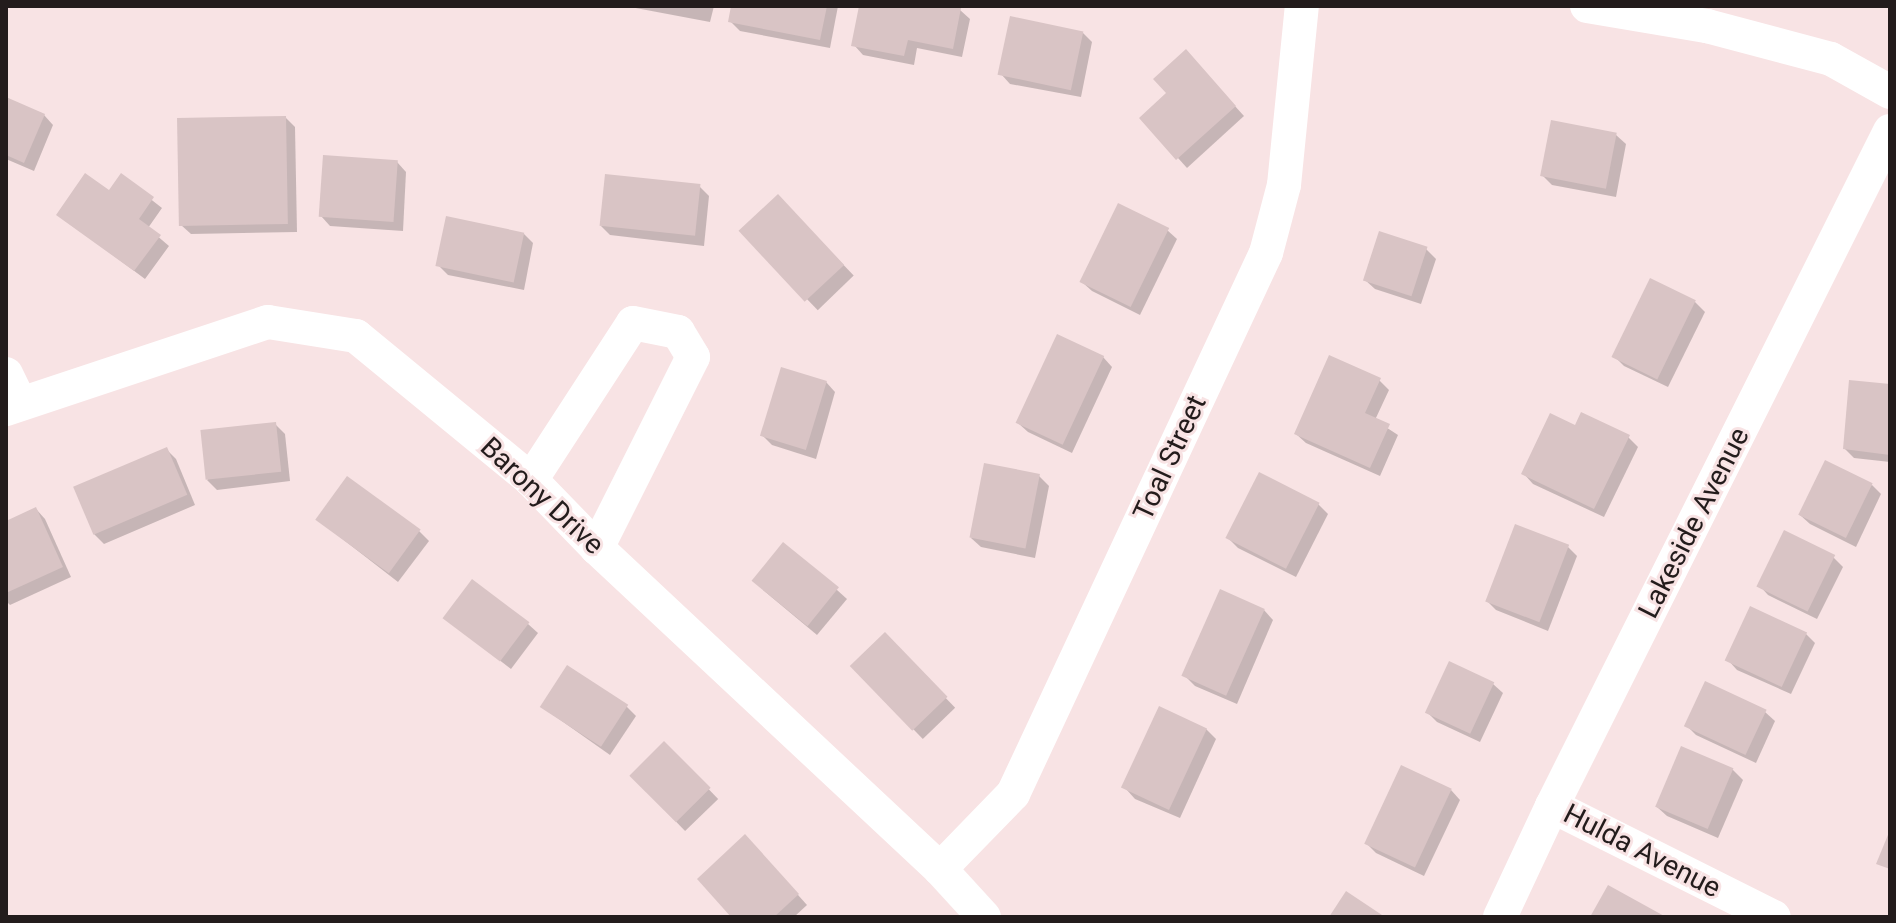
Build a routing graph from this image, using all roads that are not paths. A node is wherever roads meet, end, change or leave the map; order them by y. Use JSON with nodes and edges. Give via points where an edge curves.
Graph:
{"nodes":[{"id":1,"x":1302,"y":6,"type":"edge"},
{"id":2,"x":1587,"y":6,"type":"edge"},
{"id":3,"x":1890,"y":92,"type":"edge"},
{"id":4,"x":1890,"y":131,"type":"edge"},
{"id":5,"x":11,"y":395,"type":"edge"},
{"id":6,"x":531,"y":480,"type":"junction"},
{"id":7,"x":597,"y":548,"type":"junction"},
{"id":8,"x":1552,"y":806,"type":"junction"},
{"id":9,"x":940,"y":869,"type":"junction"},
{"id":10,"x":984,"y":917,"type":"edge"},
{"id":11,"x":1500,"y":917,"type":"edge"},
{"id":12,"x":1774,"y":917,"type":"edge"}],
"edges":[{"from":1,"to":9,"type":"street","name":"Toal Street","via":[[1284,185],[1266,253],[1013,794]]},
{"from":2,"to":3,"type":"street","via":[[1707,26],[1831,59]]},
{"from":4,"to":8,"type":"street","name":"Lakeside Avenue"},
{"from":5,"to":6,"type":"street","name":"Barony Drive","via":[[268,322],[356,336]]},
{"from":6,"to":7,"type":"street","name":"Barony Drive"},
{"from":6,"to":7,"type":"street","via":[[633,323],[678,332],[693,357]]},
{"from":7,"to":9,"type":"street","name":"Barony Drive"},
{"from":8,"to":11,"type":"street","name":"Lakeside Avenue"},
{"from":8,"to":12,"type":"street","name":"Hulda Avenue"},
{"from":9,"to":10,"type":"street","name":"Barony Drive"}]}
